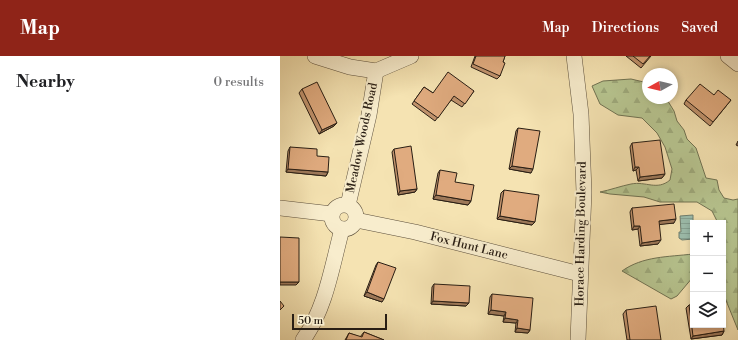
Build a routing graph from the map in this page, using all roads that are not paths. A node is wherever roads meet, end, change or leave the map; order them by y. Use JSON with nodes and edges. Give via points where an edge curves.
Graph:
{"nodes":[{"id":1,"x":315,"y":56,"type":"edge"},
{"id":2,"x":411,"y":56,"type":"edge"},
{"id":3,"x":574,"y":56,"type":"edge"},
{"id":4,"x":728,"y":56,"type":"edge"},
{"id":5,"x":738,"y":64,"type":"edge"},
{"id":6,"x":376,"y":71,"type":"junction"},
{"id":7,"x":348,"y":205,"type":"junction"},
{"id":8,"x":280,"y":208,"type":"edge"},
{"id":9,"x":332,"y":214,"type":"junction"},
{"id":10,"x":356,"y":220,"type":"junction"},
{"id":11,"x":342,"y":229,"type":"junction"},
{"id":12,"x":580,"y":274,"type":"junction"},
{"id":13,"x":303,"y":340,"type":"edge"},
{"id":14,"x":578,"y":340,"type":"edge"}],
"edges":[{"from":1,"to":6,"type":"street","via":[[350,67]]},
{"from":2,"to":6,"type":"street"},
{"from":3,"to":12,"type":"street","name":"Horace Harding Boulevard","via":[[581,114],[584,192]]},
{"from":4,"to":5,"type":"street"},
{"from":6,"to":7,"type":"street","name":"Meadow Woods Road","via":[[369,115]]},
{"from":7,"to":9,"type":"street","via":[[340,205]]},
{"from":7,"to":10,"type":"street","via":[[356,213]]},
{"from":8,"to":9,"type":"street"},
{"from":9,"to":11,"type":"street","via":[[335,225]]},
{"from":10,"to":11,"type":"street","via":[[349,228]]},
{"from":10,"to":12,"type":"street","name":"Fox Hunt Lane","via":[[415,232]]},
{"from":11,"to":13,"type":"street","via":[[320,308],[312,328]]},
{"from":12,"to":14,"type":"street","name":"Horace Harding Boulevard"}]}
